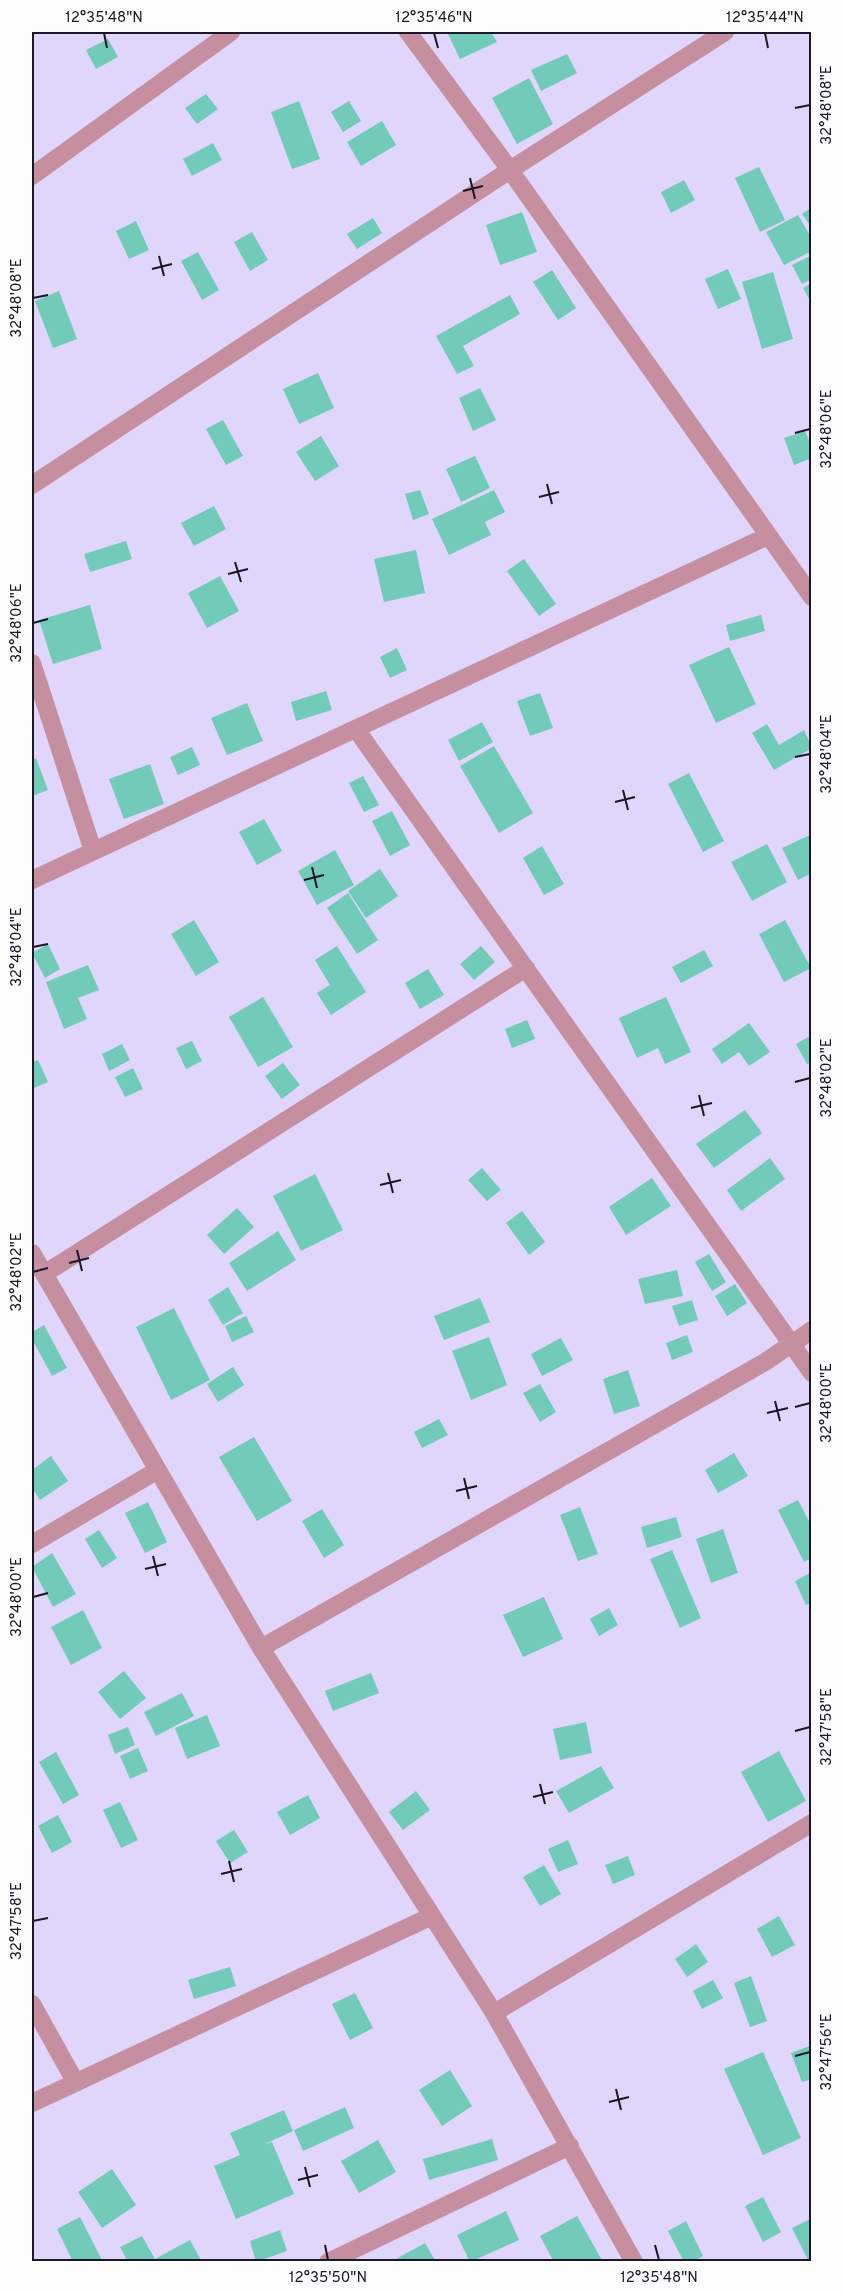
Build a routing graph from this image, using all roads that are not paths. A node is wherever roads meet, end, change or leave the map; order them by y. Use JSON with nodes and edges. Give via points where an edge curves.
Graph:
{"nodes":[{"id":1,"x":231,"y":32,"type":"edge"},
{"id":2,"x":408,"y":32,"type":"edge"},
{"id":3,"x":725,"y":32,"type":"edge"},
{"id":4,"x":510,"y":170,"type":"junction"},
{"id":5,"x":32,"y":176,"type":"edge"},
{"id":6,"x":32,"y":485,"type":"edge"},
{"id":7,"x":768,"y":536,"type":"junction"},
{"id":8,"x":812,"y":597,"type":"edge"},
{"id":9,"x":32,"y":663,"type":"edge"},
{"id":10,"x":356,"y":729,"type":"junction"},
{"id":11,"x":93,"y":851,"type":"junction"},
{"id":12,"x":32,"y":880,"type":"edge"},
{"id":13,"x":526,"y":968,"type":"junction"},
{"id":14,"x":32,"y":1252,"type":"edge"},
{"id":15,"x":44,"y":1274,"type":"junction"},
{"id":16,"x":812,"y":1330,"type":"edge"},
{"id":17,"x":792,"y":1343,"type":"junction"},
{"id":18,"x":812,"y":1373,"type":"edge"},
{"id":19,"x":158,"y":1470,"type":"junction"},
{"id":20,"x":32,"y":1544,"type":"edge"},
{"id":21,"x":261,"y":1648,"type":"junction"},
{"id":22,"x":812,"y":1823,"type":"edge"},
{"id":23,"x":432,"y":1916,"type":"junction"},
{"id":24,"x":32,"y":2004,"type":"edge"},
{"id":25,"x":494,"y":2013,"type":"junction"},
{"id":26,"x":76,"y":2083,"type":"junction"},
{"id":27,"x":32,"y":2103,"type":"edge"},
{"id":28,"x":570,"y":2146,"type":"junction"},
{"id":29,"x":328,"y":2262,"type":"edge"},
{"id":30,"x":634,"y":2262,"type":"edge"}],
"edges":[{"from":1,"to":5,"type":"street"},
{"from":2,"to":4,"type":"street"},
{"from":3,"to":4,"type":"street"},
{"from":4,"to":6,"type":"street"},
{"from":4,"to":7,"type":"street"},
{"from":7,"to":8,"type":"street"},
{"from":7,"to":10,"type":"street"},
{"from":9,"to":11,"type":"street"},
{"from":10,"to":11,"type":"street"},
{"from":10,"to":13,"type":"street"},
{"from":11,"to":12,"type":"street"},
{"from":13,"to":15,"type":"street"},
{"from":13,"to":17,"type":"street"},
{"from":14,"to":15,"type":"street"},
{"from":15,"to":19,"type":"street"},
{"from":16,"to":17,"type":"street"},
{"from":17,"to":18,"type":"street"},
{"from":17,"to":21,"type":"street","via":[[765,1362]]},
{"from":19,"to":20,"type":"street"},
{"from":19,"to":21,"type":"street"},
{"from":21,"to":23,"type":"street"},
{"from":22,"to":25,"type":"street"},
{"from":23,"to":25,"type":"street"},
{"from":23,"to":26,"type":"street"},
{"from":24,"to":26,"type":"street"},
{"from":25,"to":28,"type":"street"},
{"from":26,"to":27,"type":"street"},
{"from":28,"to":29,"type":"street"},
{"from":28,"to":30,"type":"street"}]}
